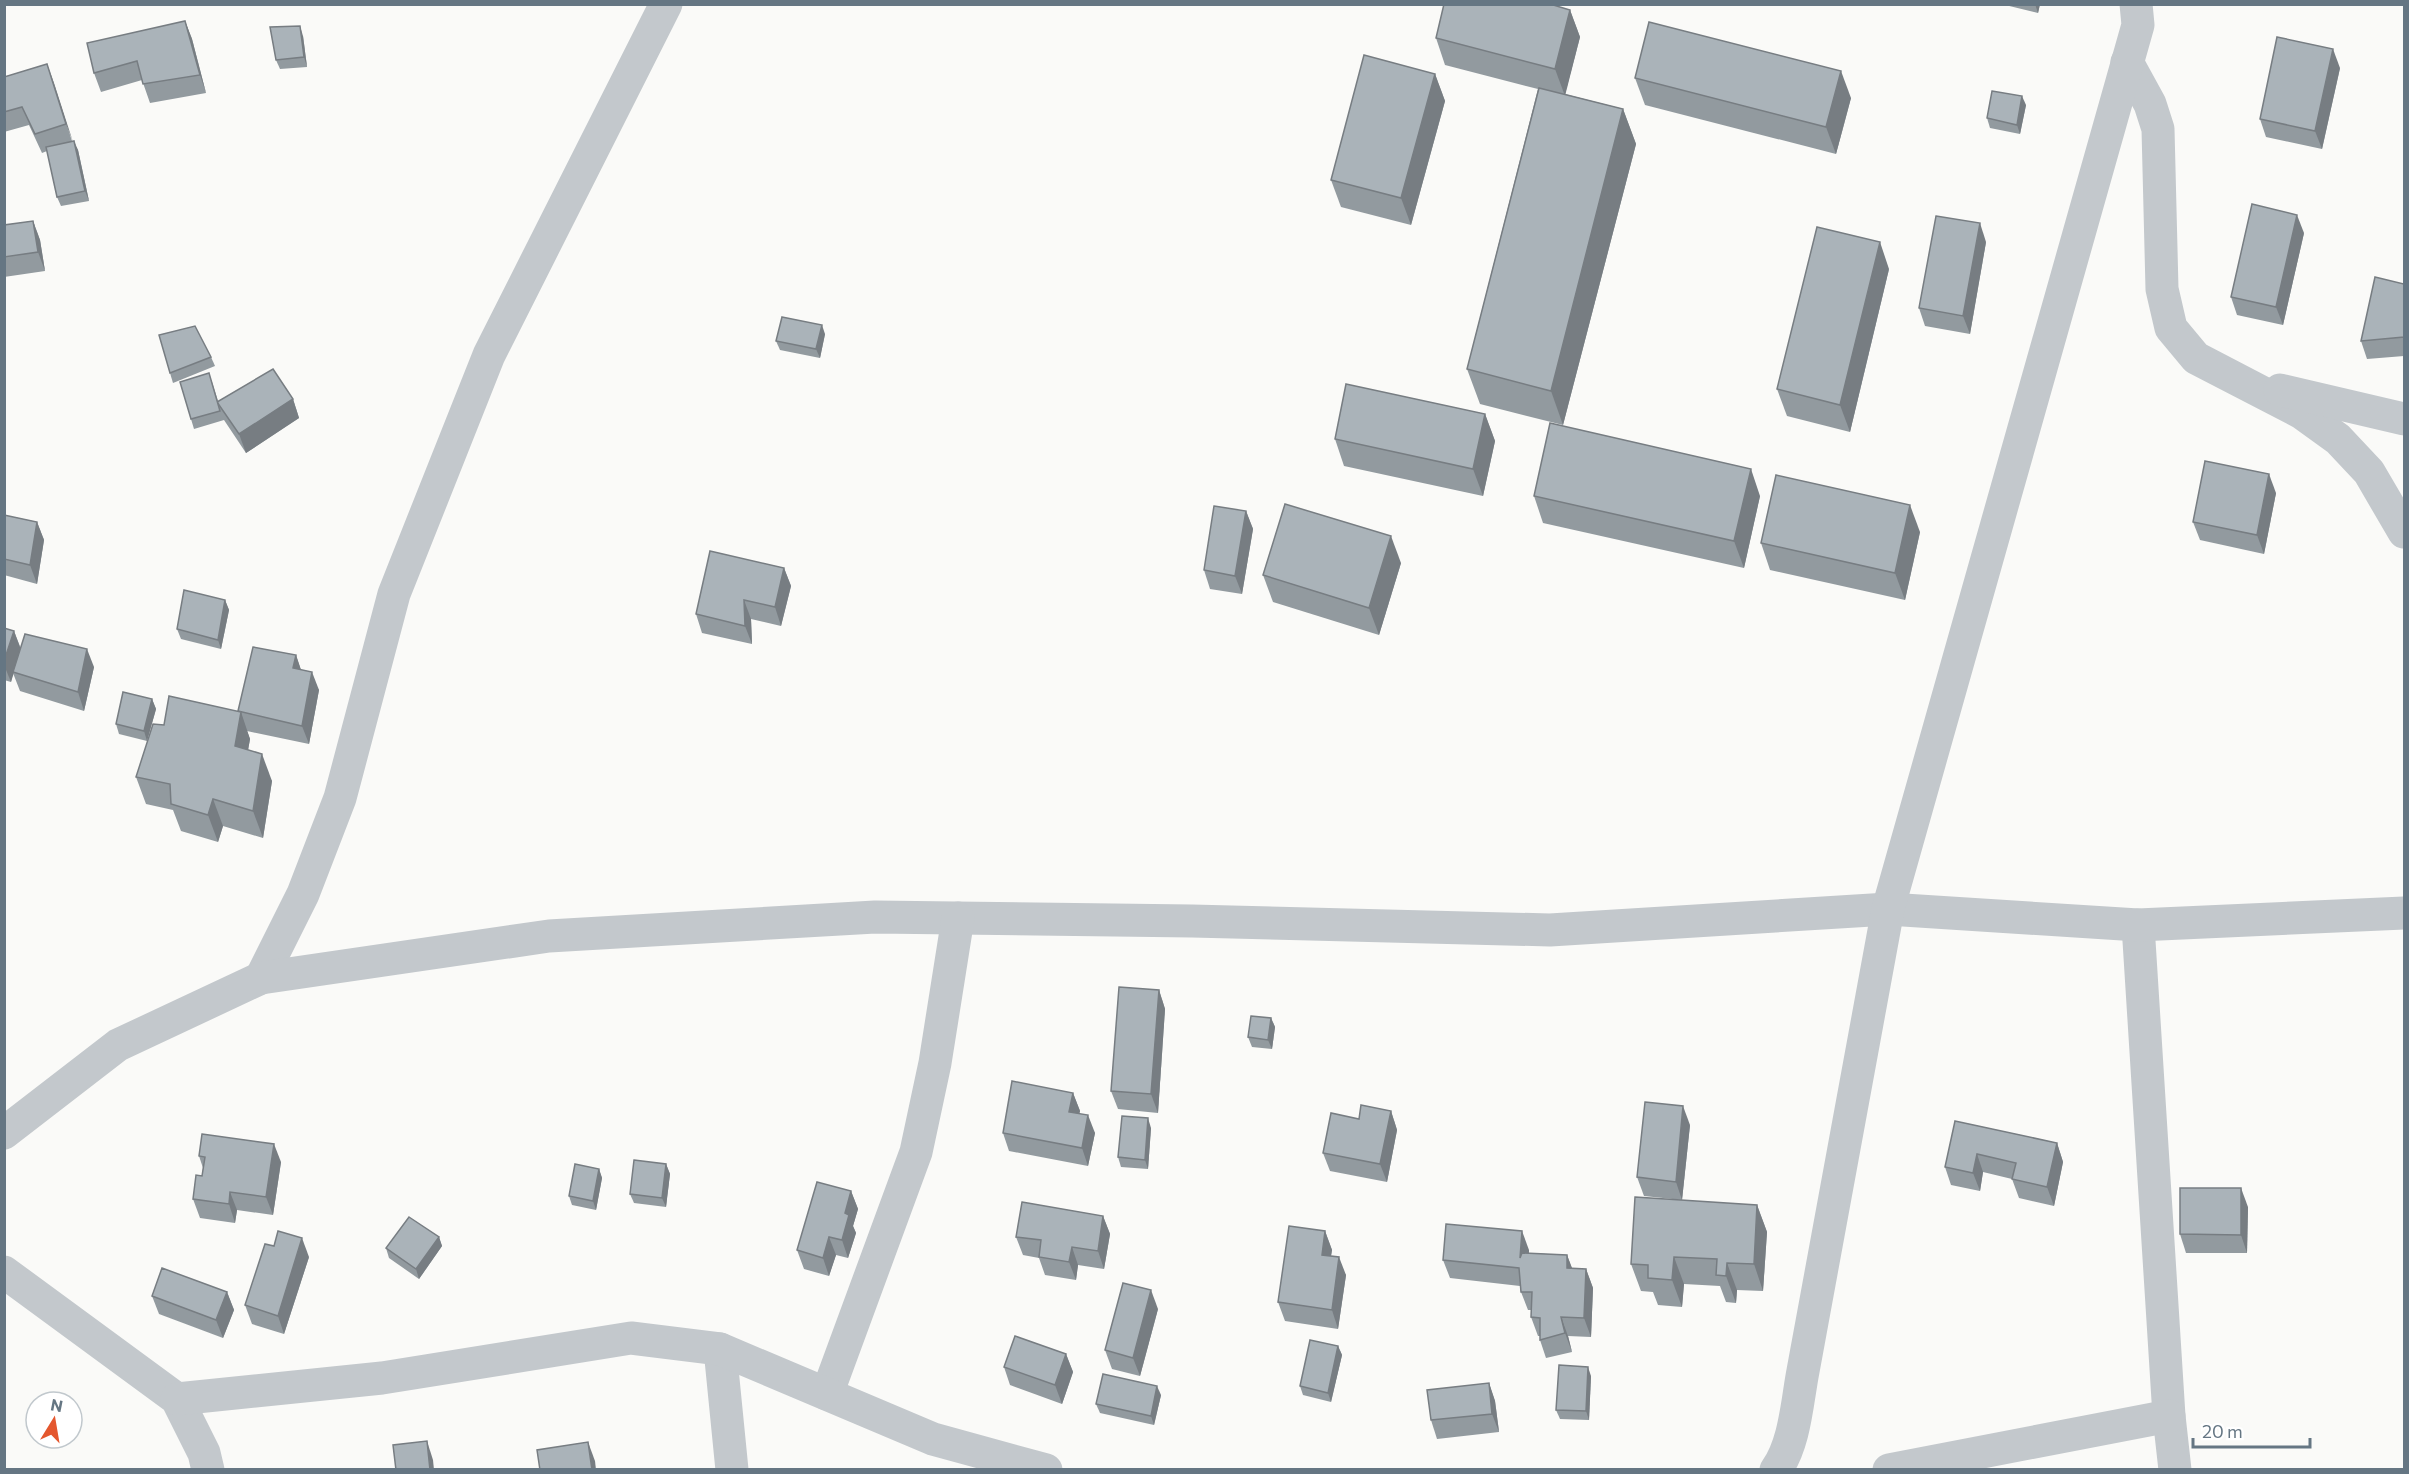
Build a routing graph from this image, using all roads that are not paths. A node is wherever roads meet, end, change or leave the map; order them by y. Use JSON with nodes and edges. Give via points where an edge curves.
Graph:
{"nodes":[{"id":1,"x":666,"y":4,"type":"edge"},
{"id":2,"x":2141,"y":11,"type":"edge"},
{"id":3,"x":2127,"y":62,"type":"junction"},
{"id":4,"x":2240,"y":381,"type":"junction"},
{"id":5,"x":2404,"y":418,"type":"edge"},
{"id":6,"x":2404,"y":532,"type":"edge"},
{"id":7,"x":1888,"y":909,"type":"junction"},
{"id":8,"x":2404,"y":913,"type":"edge"},
{"id":9,"x":958,"y":918,"type":"junction"},
{"id":10,"x":2138,"y":925,"type":"junction"},
{"id":11,"x":261,"y":978,"type":"junction"},
{"id":12,"x":4,"y":1132,"type":"edge"},
{"id":13,"x":4,"y":1272,"type":"edge"},
{"id":14,"x":720,"y":1349,"type":"junction"},
{"id":15,"x":827,"y":1394,"type":"junction"},
{"id":16,"x":177,"y":1399,"type":"junction"},
{"id":17,"x":2169,"y":1416,"type":"junction"},
{"id":18,"x":208,"y":1470,"type":"edge"},
{"id":19,"x":732,"y":1470,"type":"edge"},
{"id":20,"x":1046,"y":1470,"type":"edge"},
{"id":21,"x":1776,"y":1470,"type":"edge"},
{"id":22,"x":1889,"y":1470,"type":"edge"},
{"id":23,"x":2175,"y":1470,"type":"edge"}],
"edges":[{"from":1,"to":11,"type":"street","via":[[489,355],[394,594],[340,798],[303,894]]},
{"from":2,"to":3,"type":"street"},
{"from":3,"to":4,"type":"street","via":[[2150,104],[2158,129],[2162,289],[2171,328],[2196,358]]},
{"from":3,"to":7,"type":"street"},
{"from":4,"to":5,"type":"street"},
{"from":4,"to":6,"type":"street","via":[[2302,413],[2338,439],[2369,471]]},
{"from":7,"to":9,"type":"street","via":[[1550,930]]},
{"from":7,"to":10,"type":"street"},
{"from":7,"to":21,"type":"street","via":[[1803,1371],[1789,1438]]},
{"from":8,"to":10,"type":"street"},
{"from":9,"to":11,"type":"street","via":[[876,917],[549,936]]},
{"from":9,"to":15,"type":"street","via":[[916,1152]]},
{"from":10,"to":17,"type":"street"},
{"from":11,"to":12,"type":"street","via":[[118,1045]]},
{"from":13,"to":16,"type":"street"},
{"from":14,"to":15,"type":"street"},
{"from":14,"to":16,"type":"street","via":[[631,1338],[382,1378]]},
{"from":14,"to":19,"type":"street"},
{"from":15,"to":20,"type":"street","via":[[933,1439]]},
{"from":16,"to":18,"type":"street","via":[[204,1453]]},
{"from":17,"to":22,"type":"street"},
{"from":17,"to":23,"type":"street"}]}
